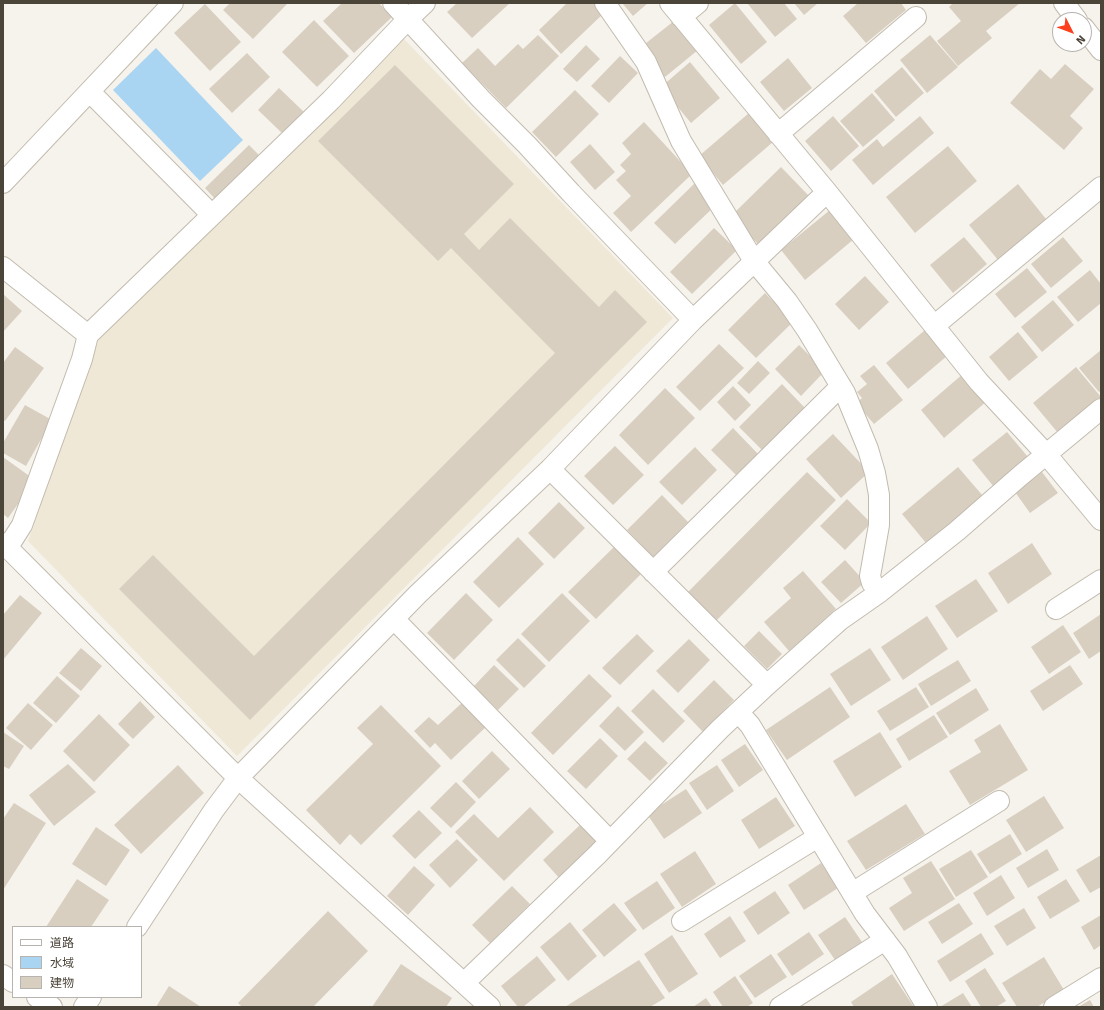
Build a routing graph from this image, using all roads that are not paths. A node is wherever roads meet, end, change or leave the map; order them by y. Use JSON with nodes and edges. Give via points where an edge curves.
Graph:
{"nodes":[{"id":1,"x":173,"y":3,"type":"edge"},
{"id":2,"x":393,"y":3,"type":"edge"},
{"id":3,"x":425,"y":3,"type":"edge"},
{"id":4,"x":605,"y":3,"type":"edge"},
{"id":5,"x":698,"y":3,"type":"edge"},
{"id":6,"x":1064,"y":3,"type":"edge"},
{"id":7,"x":676,"y":10,"type":"edge"},
{"id":8,"x":1071,"y":12,"type":"edge"},
{"id":9,"x":916,"y":17,"type":"dead end"},
{"id":10,"x":408,"y":19,"type":"junction"},
{"id":11,"x":1092,"y":38,"type":"edge"},
{"id":12,"x":1101,"y":50,"type":"edge"},
{"id":13,"x":90,"y":92,"type":"junction"},
{"id":14,"x":778,"y":134,"type":"junction"},
{"id":15,"x":3,"y":183,"type":"edge"},
{"id":16,"x":1101,"y":188,"type":"edge"},
{"id":17,"x":827,"y":192,"type":"junction"},
{"id":18,"x":212,"y":215,"type":"junction"},
{"id":19,"x":754,"y":261,"type":"junction"},
{"id":20,"x":3,"y":267,"type":"edge"},
{"id":21,"x":694,"y":320,"type":"junction"},
{"id":22,"x":934,"y":326,"type":"junction"},
{"id":23,"x":88,"y":335,"type":"junction"},
{"id":24,"x":841,"y":386,"type":"junction"},
{"id":25,"x":1101,"y":409,"type":"edge"},
{"id":26,"x":1046,"y":454,"type":"junction"},
{"id":27,"x":550,"y":469,"type":"junction"},
{"id":28,"x":1101,"y":520,"type":"edge"},
{"id":29,"x":5,"y":545,"type":"edge"},
{"id":30,"x":653,"y":572,"type":"junction"},
{"id":31,"x":1101,"y":580,"type":"edge"},
{"id":32,"x":880,"y":592,"type":"junction"},
{"id":33,"x":1056,"y":609,"type":"dead end"},
{"id":34,"x":394,"y":619,"type":"junction"},
{"id":35,"x":768,"y":685,"type":"junction"},
{"id":36,"x":739,"y":713,"type":"junction"},
{"id":37,"x":238,"y":778,"type":"junction"},
{"id":38,"x":999,"y":801,"type":"dead end"},
{"id":39,"x":818,"y":837,"type":"junction"},
{"id":40,"x":610,"y":841,"type":"junction"},
{"id":41,"x":852,"y":893,"type":"junction"},
{"id":42,"x":682,"y":921,"type":"dead end"},
{"id":43,"x":138,"y":926,"type":"edge"},
{"id":44,"x":885,"y":940,"type":"junction"},
{"id":45,"x":3,"y":975,"type":"edge"},
{"id":46,"x":1101,"y":978,"type":"edge"},
{"id":47,"x":12,"y":981,"type":"edge"},
{"id":48,"x":464,"y":983,"type":"junction"},
{"id":49,"x":38,"y":998,"type":"edge"},
{"id":50,"x":90,"y":998,"type":"edge"},
{"id":51,"x":52,"y":1007,"type":"edge"},
{"id":52,"x":84,"y":1007,"type":"edge"},
{"id":53,"x":490,"y":1007,"type":"edge"},
{"id":54,"x":780,"y":1007,"type":"edge"},
{"id":55,"x":927,"y":1007,"type":"edge"},
{"id":56,"x":1054,"y":1007,"type":"edge"}],
"edges":[{"from":1,"to":13,"type":"street"},
{"from":2,"to":10,"type":"street"},
{"from":3,"to":10,"type":"street"},
{"from":4,"to":19,"type":"street","via":[[646,62],[682,141]]},
{"from":5,"to":7,"type":"street"},
{"from":6,"to":8,"type":"street"},
{"from":7,"to":14,"type":"street"},
{"from":9,"to":14,"type":"street"},
{"from":10,"to":18,"type":"street","via":[[331,100]]},
{"from":10,"to":21,"type":"street","via":[[481,99]]},
{"from":11,"to":12,"type":"street"},
{"from":13,"to":15,"type":"street"},
{"from":13,"to":18,"type":"street"},
{"from":14,"to":17,"type":"street"},
{"from":16,"to":22,"type":"street"},
{"from":17,"to":19,"type":"street"},
{"from":17,"to":22,"type":"street"},
{"from":18,"to":23,"type":"street"},
{"from":19,"to":21,"type":"street"},
{"from":19,"to":24,"type":"street","via":[[795,312],[826,358]]},
{"from":20,"to":23,"type":"street"},
{"from":21,"to":27,"type":"street"},
{"from":22,"to":26,"type":"street","via":[[979,382]]},
{"from":23,"to":29,"type":"street","via":[[82,359],[25,518],[17,535]]},
{"from":24,"to":30,"type":"street"},
{"from":24,"to":32,"type":"street","via":[[868,449],[879,494],[879,524],[870,576],[872,583]]},
{"from":25,"to":26,"type":"street"},
{"from":26,"to":28,"type":"street"},
{"from":26,"to":32,"type":"street","via":[[957,531]]},
{"from":27,"to":30,"type":"street"},
{"from":27,"to":34,"type":"street"},
{"from":29,"to":37,"type":"street"},
{"from":30,"to":35,"type":"street"},
{"from":31,"to":33,"type":"street"},
{"from":32,"to":35,"type":"street","via":[[840,620]]},
{"from":34,"to":37,"type":"street"},
{"from":34,"to":40,"type":"street"},
{"from":35,"to":36,"type":"street"},
{"from":36,"to":39,"type":"street","via":[[750,725]]},
{"from":36,"to":40,"type":"street","via":[[720,729]]},
{"from":37,"to":43,"type":"street"},
{"from":37,"to":48,"type":"street"},
{"from":38,"to":41,"type":"street"},
{"from":39,"to":41,"type":"street"},
{"from":39,"to":42,"type":"street"},
{"from":40,"to":48,"type":"street"},
{"from":41,"to":44,"type":"street"},
{"from":44,"to":54,"type":"street"},
{"from":44,"to":55,"type":"street"},
{"from":45,"to":47,"type":"street"},
{"from":46,"to":56,"type":"street"},
{"from":48,"to":53,"type":"street"},
{"from":49,"to":51,"type":"street"},
{"from":50,"to":52,"type":"street"}]}
